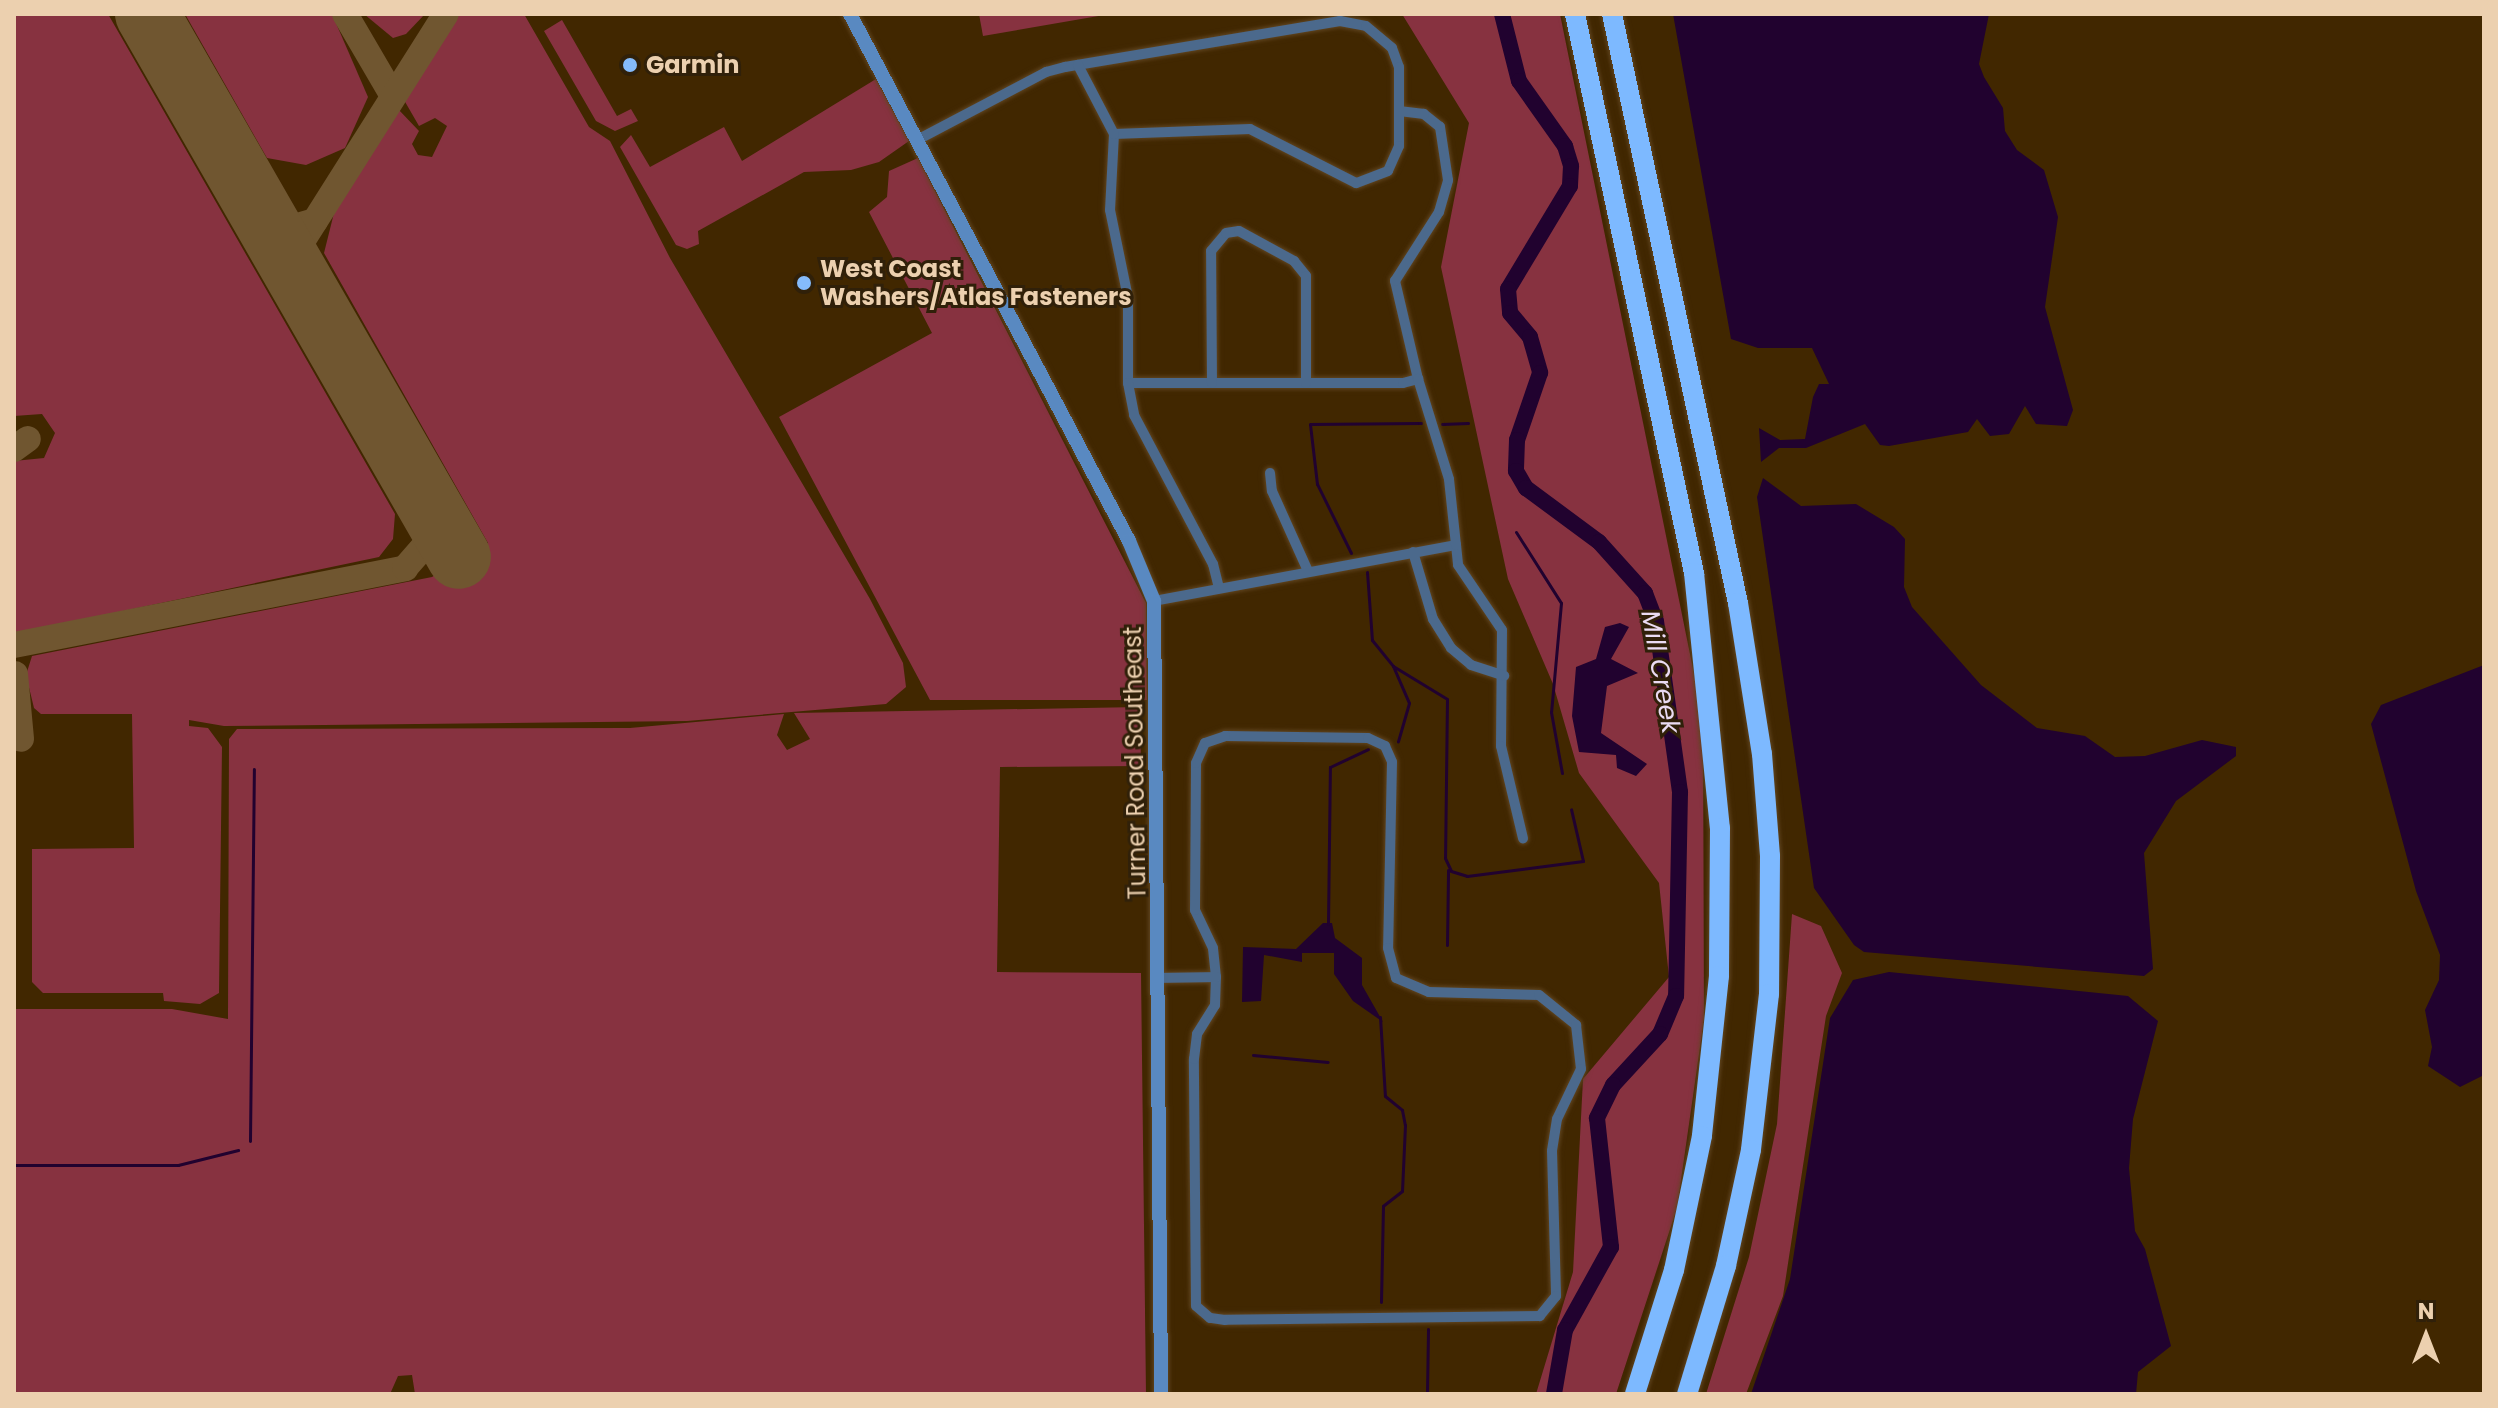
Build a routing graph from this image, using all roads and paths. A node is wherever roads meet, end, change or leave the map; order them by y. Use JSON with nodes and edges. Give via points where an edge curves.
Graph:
{"nodes":[{"id":1,"x":850,"y":14,"type":"edge"},
{"id":2,"x":1575,"y":14,"type":"edge"},
{"id":3,"x":1612,"y":14,"type":"edge"},
{"id":4,"x":1078,"y":65,"type":"junction"},
{"id":5,"x":1401,"y":111,"type":"junction"},
{"id":6,"x":1114,"y":134,"type":"junction"},
{"id":7,"x":919,"y":139,"type":"junction"},
{"id":8,"x":1418,"y":379,"type":"junction"},
{"id":9,"x":1128,"y":383,"type":"junction"},
{"id":10,"x":1212,"y":383,"type":"junction"},
{"id":11,"x":1306,"y":383,"type":"junction"},
{"id":12,"x":1270,"y":473,"type":"dead end"},
{"id":13,"x":1456,"y":545,"type":"junction"},
{"id":14,"x":1413,"y":552,"type":"junction"},
{"id":15,"x":1308,"y":571,"type":"junction"},
{"id":16,"x":1219,"y":588,"type":"junction"},
{"id":17,"x":1154,"y":601,"type":"junction"},
{"id":18,"x":1504,"y":676,"type":"junction"},
{"id":19,"x":1523,"y":838,"type":"dead end"},
{"id":20,"x":1216,"y":977,"type":"junction"},
{"id":21,"x":1159,"y":978,"type":"junction"},
{"id":22,"x":1161,"y":1394,"type":"edge"},
{"id":23,"x":1635,"y":1394,"type":"edge"},
{"id":24,"x":1687,"y":1394,"type":"edge"}],
"edges":[{"from":1,"to":7,"type":"main road","name":"Turner Road Southeast"},
{"from":2,"to":23,"type":"highway","via":[[1694,573],[1720,828],[1719,976],[1702,1136],[1674,1270]]},
{"from":3,"to":24,"type":"highway","via":[[1738,603],[1761,743],[1770,856],[1769,994],[1751,1150],[1726,1266]]},
{"from":4,"to":5,"type":"street","via":[[1354,22],[1392,48]]},
{"from":4,"to":6,"type":"street"},
{"from":4,"to":7,"type":"street","via":[[1030,79]]},
{"from":5,"to":6,"type":"street","via":[[1395,159],[1367,182],[1343,179],[1250,129]]},
{"from":5,"to":8,"type":"street","via":[[1432,118],[1447,155],[1442,204],[1395,281]]},
{"from":6,"to":9,"type":"street","via":[[1110,210],[1128,298]]},
{"from":7,"to":17,"type":"main road","name":"Turner Road Southeast","via":[[1129,541]]},
{"from":8,"to":11,"type":"street"},
{"from":8,"to":13,"type":"street","via":[[1449,479]]},
{"from":9,"to":10,"type":"street"},
{"from":9,"to":16,"type":"street","via":[[1134,415],[1213,564]]},
{"from":10,"to":11,"type":"street"},
{"from":10,"to":11,"type":"street","via":[[1211,251],[1226,233],[1239,231],[1302,268]]},
{"from":12,"to":15,"type":"street","via":[[1272,491]]},
{"from":13,"to":14,"type":"street"},
{"from":13,"to":18,"type":"street","via":[[1458,565],[1502,630]]},
{"from":14,"to":15,"type":"street"},
{"from":14,"to":18,"type":"street","via":[[1433,619],[1451,648],[1471,665]]},
{"from":15,"to":16,"type":"street"},
{"from":16,"to":17,"type":"street"},
{"from":17,"to":21,"type":"main road","name":"Turner Road Southeast"},
{"from":18,"to":19,"type":"street","via":[[1503,762]]},
{"from":20,"to":20,"type":"street","via":[[1213,948],[1195,910],[1196,763],[1205,743],[1225,736],[1378,741],[1392,762],[1388,948],[1396,978],[1429,992],[1539,995],[1570,1015],[1580,1036],[1581,1069],[1553,1134],[1558,1278],[1546,1311],[1533,1317],[1397,1315],[1360,1322],[1225,1320],[1201,1312],[1193,1295],[1194,1059],[1197,1034],[1215,1005]]},
{"from":20,"to":21,"type":"street"},
{"from":21,"to":22,"type":"main road","name":"Turner Road Southeast"}]}
